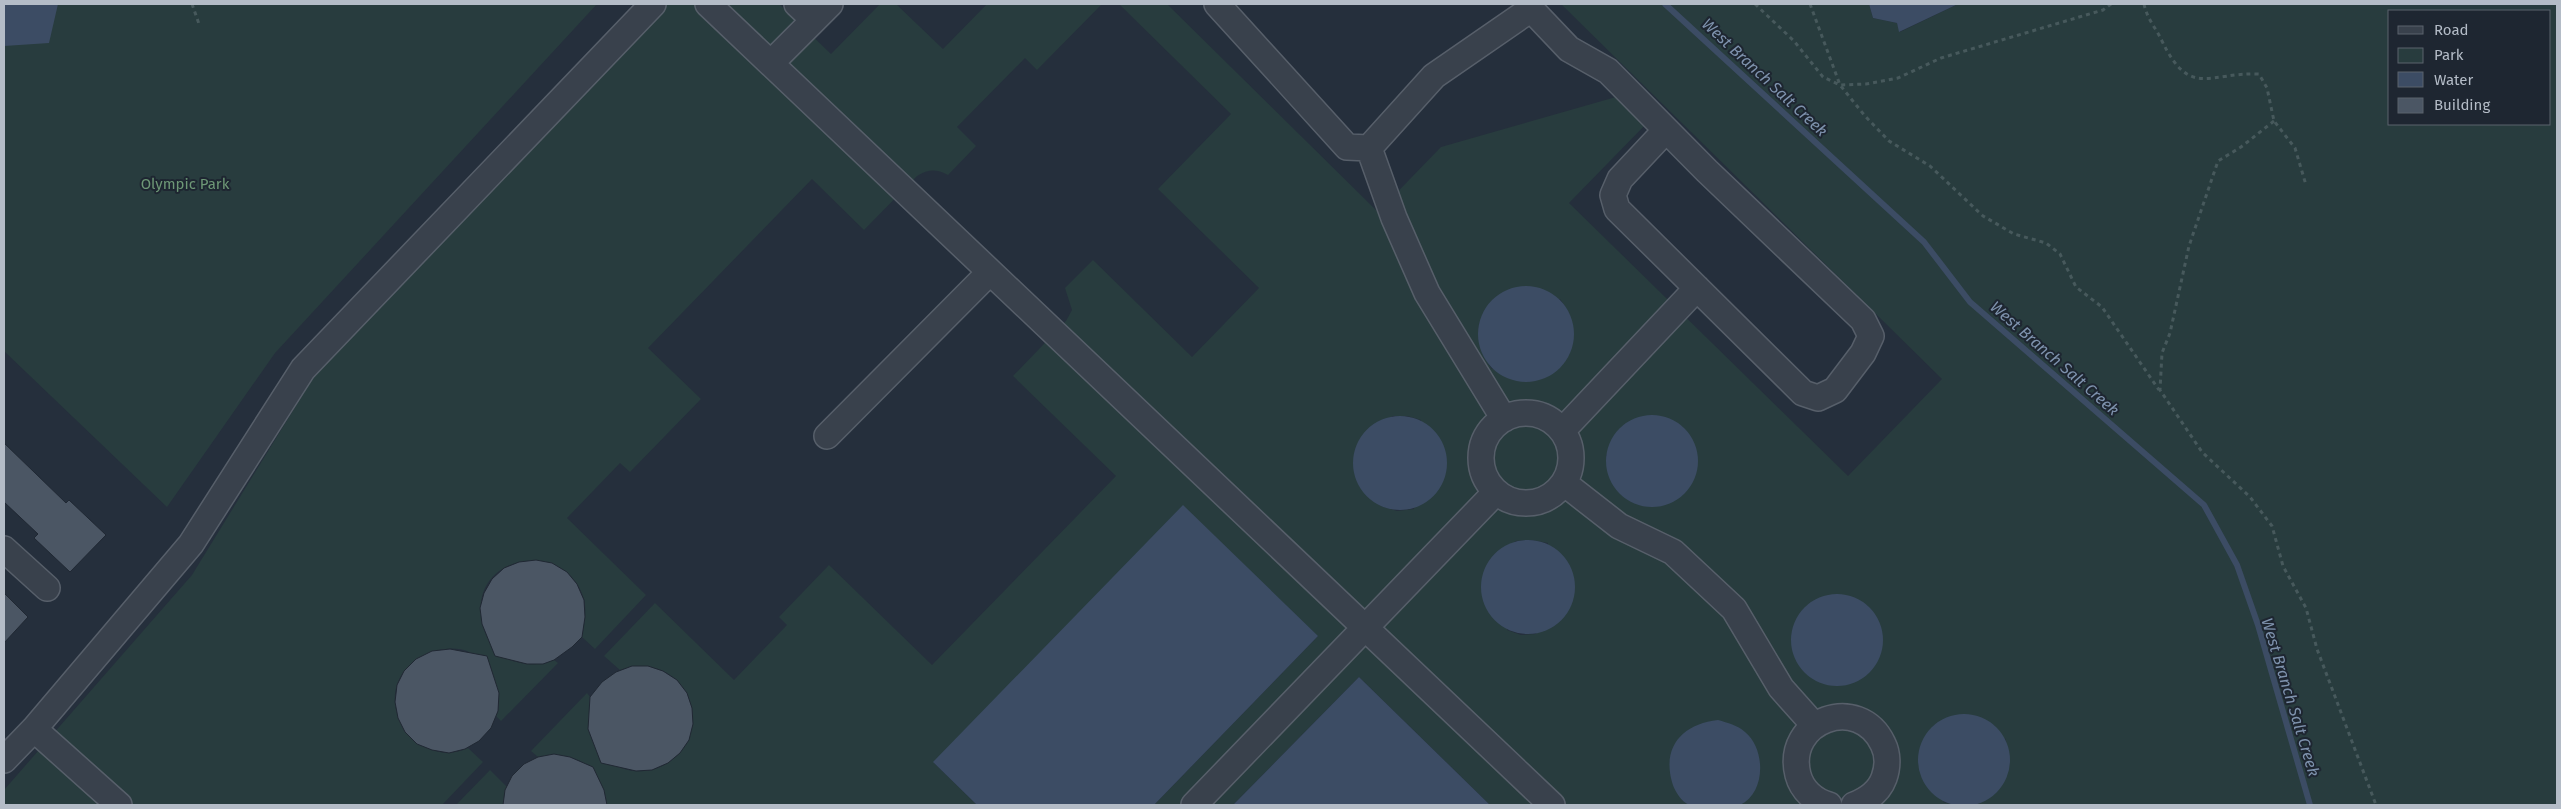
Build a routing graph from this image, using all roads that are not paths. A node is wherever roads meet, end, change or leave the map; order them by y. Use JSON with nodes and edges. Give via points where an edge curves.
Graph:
{"nodes":[{"id":1,"x":653,"y":4,"type":"edge"},
{"id":2,"x":708,"y":4,"type":"edge"},
{"id":3,"x":1217,"y":4,"type":"edge"},
{"id":4,"x":1528,"y":6,"type":"edge"},
{"id":5,"x":814,"y":9,"type":"edge"},
{"id":6,"x":771,"y":63,"type":"junction"},
{"id":7,"x":1666,"y":130,"type":"junction"},
{"id":8,"x":1369,"y":148,"type":"junction"},
{"id":9,"x":990,"y":272,"type":"junction"},
{"id":10,"x":1697,"y":288,"type":"junction"},
{"id":11,"x":1504,"y":419,"type":"junction"},
{"id":12,"x":1562,"y":431,"type":"junction"},
{"id":13,"x":827,"y":436,"type":"dead end"},
{"id":14,"x":1564,"y":483,"type":"junction"},
{"id":15,"x":1496,"y":492,"type":"junction"},
{"id":16,"x":4,"y":549,"type":"edge"},
{"id":17,"x":47,"y":588,"type":"dead end"},
{"id":18,"x":1366,"y":629,"type":"junction"},
{"id":19,"x":1814,"y":725,"type":"junction"},
{"id":20,"x":34,"y":729,"type":"junction"},
{"id":21,"x":4,"y":760,"type":"edge"},
{"id":22,"x":1812,"y":801,"type":"edge"},
{"id":23,"x":119,"y":805,"type":"edge"},
{"id":24,"x":1194,"y":805,"type":"edge"},
{"id":25,"x":1552,"y":805,"type":"edge"},
{"id":26,"x":1854,"y":805,"type":"edge"}],
"edges":[{"from":1,"to":20,"type":"street","via":[[303,369],[191,544]]},
{"from":2,"to":6,"type":"street"},
{"from":3,"to":8,"type":"street","via":[[1347,147]]},
{"from":4,"to":7,"type":"street","via":[[1569,49],[1608,72]]},
{"from":4,"to":8,"type":"street","via":[[1434,76]]},
{"from":5,"to":6,"type":"street"},
{"from":6,"to":9,"type":"street"},
{"from":7,"to":10,"type":"street","via":[[1620,178],[1613,195],[1617,209]]},
{"from":7,"to":10,"type":"street","via":[[1863,320],[1872,336],[1834,390],[1818,398],[1803,393]]},
{"from":8,"to":11,"type":"street","via":[[1394,218],[1427,293]]},
{"from":9,"to":13,"type":"street"},
{"from":9,"to":18,"type":"street"},
{"from":10,"to":12,"type":"street"},
{"from":11,"to":12,"type":"street","via":[[1532,413],[1546,418]]},
{"from":11,"to":15,"type":"street","via":[[1493,427],[1481,453],[1487,481]]},
{"from":12,"to":14,"type":"street","via":[[1571,453],[1570,469]]},
{"from":14,"to":15,"type":"street","via":[[1554,494],[1540,501],[1524,503],[1509,500]]},
{"from":14,"to":19,"type":"street","via":[[1619,526],[1672,552],[1734,609],[1781,688]]},
{"from":15,"to":18,"type":"street"},
{"from":16,"to":17,"type":"street"},
{"from":18,"to":24,"type":"street"},
{"from":18,"to":25,"type":"street"},
{"from":19,"to":22,"type":"street","via":[[1797,750],[1798,774]]},
{"from":19,"to":26,"type":"street","via":[[1842,716],[1869,726],[1879,736],[1887,764],[1884,778],[1866,800]]},
{"from":20,"to":21,"type":"street"},
{"from":20,"to":23,"type":"street"}]}
